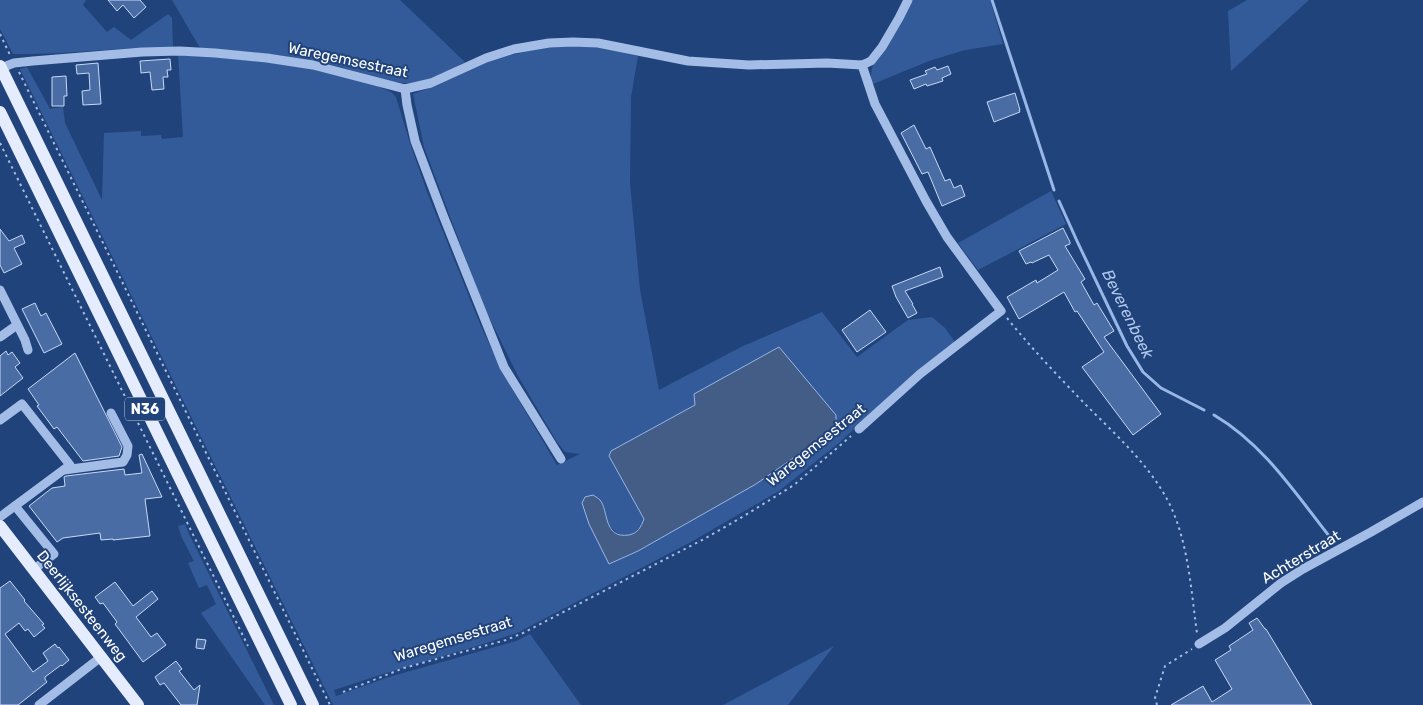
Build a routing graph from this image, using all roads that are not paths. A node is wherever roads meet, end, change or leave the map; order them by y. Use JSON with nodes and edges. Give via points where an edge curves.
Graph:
{"nodes":[{"id":1,"x":908,"y":0,"type":"edge"},
{"id":2,"x":862,"y":65,"type":"junction"},
{"id":3,"x":0,"y":67,"type":"edge"},
{"id":4,"x":405,"y":89,"type":"junction"},
{"id":5,"x":0,"y":112,"type":"edge"},
{"id":6,"x":0,"y":290,"type":"edge"},
{"id":7,"x":17,"y":324,"type":"junction"},
{"id":8,"x":0,"y":337,"type":"edge"},
{"id":9,"x":28,"y":350,"type":"dead end"},
{"id":10,"x":111,"y":413,"type":"dead end"},
{"id":11,"x":0,"y":420,"type":"edge"},
{"id":12,"x":859,"y":429,"type":"road end"},
{"id":13,"x":560,"y":459,"type":"dead end"},
{"id":14,"x":64,"y":470,"type":"junction"},
{"id":15,"x":1423,"y":502,"type":"edge"},
{"id":16,"x":15,"y":506,"type":"junction"},
{"id":17,"x":0,"y":517,"type":"edge"},
{"id":18,"x":0,"y":526,"type":"edge"},
{"id":19,"x":33,"y":570,"type":"junction"},
{"id":20,"x":1199,"y":644,"type":"road end"},
{"id":21,"x":101,"y":657,"type":"junction"},
{"id":22,"x":39,"y":705,"type":"edge"},
{"id":23,"x":138,"y":705,"type":"edge"},
{"id":24,"x":292,"y":705,"type":"edge"},
{"id":25,"x":313,"y":705,"type":"edge"}],
"edges":[{"from":1,"to":2,"type":"street","via":[[882,48],[871,61]]},
{"from":2,"to":4,"type":"street","name":"Waregemsestraat","via":[[688,61],[598,43],[565,42],[514,49],[431,83]]},
{"from":2,"to":12,"type":"street","name":"Waregemsestraat","via":[[875,104],[926,201],[947,237],[1000,311],[920,374]]},
{"from":3,"to":4,"type":"street","name":"Waregemsestraat","via":[[14,63],[180,51],[313,65]]},
{"from":3,"to":25,"type":"main road","number":"N36"},
{"from":4,"to":13,"type":"street","via":[[415,141],[504,367]]},
{"from":5,"to":24,"type":"main road","number":"N36"},
{"from":6,"to":7,"type":"street"},
{"from":7,"to":8,"type":"street"},
{"from":7,"to":9,"type":"street"},
{"from":10,"to":14,"type":"street","via":[[128,446],[123,462]]},
{"from":11,"to":14,"type":"street","via":[[22,404],[70,465]]},
{"from":14,"to":16,"type":"street"},
{"from":15,"to":20,"type":"street","name":"Achterstraat","via":[[1280,583],[1225,628]]},
{"from":16,"to":17,"type":"street"},
{"from":16,"to":19,"type":"street","via":[[54,554]]},
{"from":18,"to":19,"type":"main road","name":"Deerlijksesteenweg"},
{"from":19,"to":21,"type":"main road","name":"Deerlijksesteenweg"},
{"from":21,"to":22,"type":"street"},
{"from":21,"to":23,"type":"main road","name":"Deerlijksesteenweg"}]}
